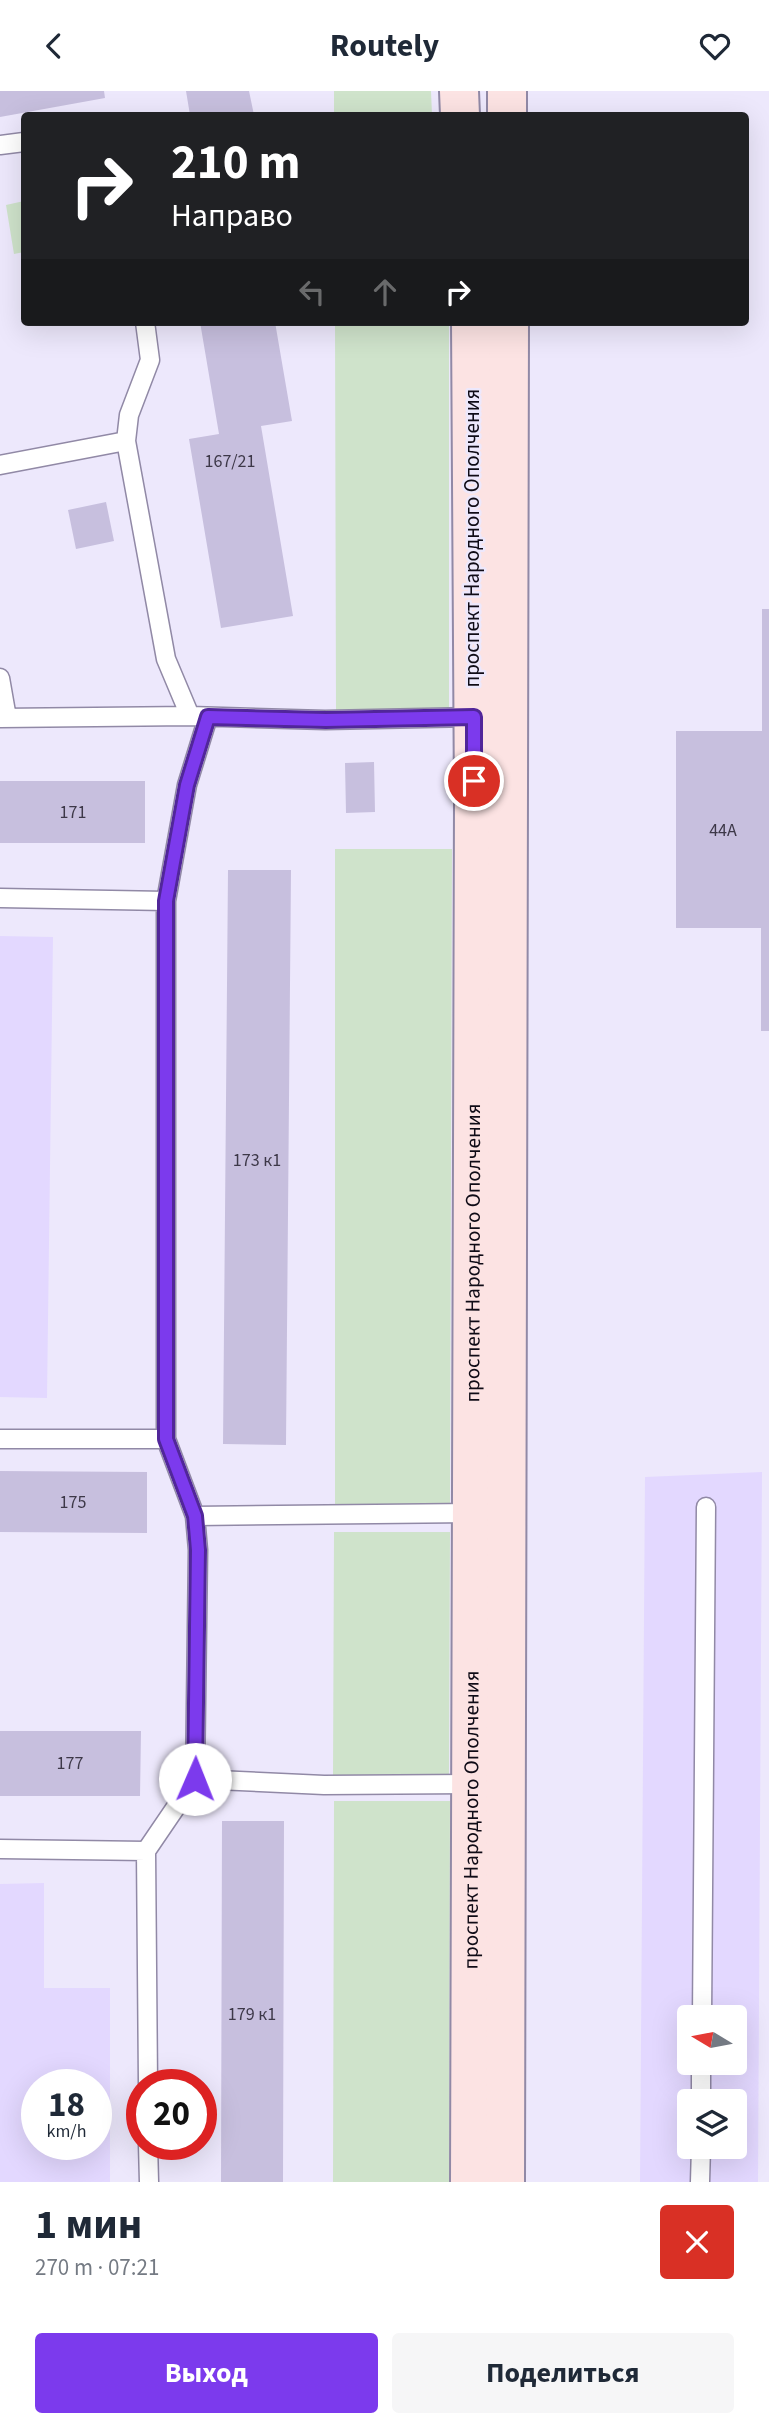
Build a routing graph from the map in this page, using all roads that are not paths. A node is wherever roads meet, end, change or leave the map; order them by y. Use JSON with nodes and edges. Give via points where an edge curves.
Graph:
{"nodes":[{"id":1,"x":459,"y":91,"type":"edge"},
{"id":2,"x":507,"y":91,"type":"edge"},
{"id":3,"x":460,"y":112,"type":"edge"},
{"id":4,"x":507,"y":112,"type":"edge"},
{"id":5,"x":21,"y":142,"type":"edge"},
{"id":6,"x":0,"y":145,"type":"edge"},
{"id":7,"x":146,"y":326,"type":"edge"},
{"id":8,"x":471,"y":326,"type":"edge"},
{"id":9,"x":509,"y":326,"type":"edge"},
{"id":10,"x":127,"y":441,"type":"junction"},
{"id":11,"x":0,"y":465,"type":"edge"},
{"id":12,"x":0,"y":678,"type":"edge"},
{"id":13,"x":199,"y":716,"type":"junction"},
{"id":14,"x":474,"y":717,"type":"junction"},
{"id":15,"x":4,"y":718,"type":"edge"},
{"id":16,"x":0,"y":898,"type":"edge"},
{"id":17,"x":166,"y":901,"type":"junction"},
{"id":18,"x":0,"y":1439,"type":"edge"},
{"id":19,"x":166,"y":1439,"type":"junction"},
{"id":20,"x":706,"y":1507,"type":"dead end"},
{"id":21,"x":472,"y":1513,"type":"junction"},
{"id":22,"x":195,"y":1516,"type":"junction"},
{"id":23,"x":195,"y":1779,"type":"junction"},
{"id":24,"x":471,"y":1784,"type":"junction"},
{"id":25,"x":0,"y":1849,"type":"edge"},
{"id":26,"x":146,"y":1851,"type":"junction"},
{"id":27,"x":702,"y":2005,"type":"edge"},
{"id":28,"x":148,"y":2069,"type":"edge"},
{"id":29,"x":701,"y":2159,"type":"edge"},
{"id":30,"x":148,"y":2160,"type":"edge"},
{"id":31,"x":149,"y":2182,"type":"edge"},
{"id":32,"x":470,"y":2182,"type":"edge"},
{"id":33,"x":505,"y":2182,"type":"edge"},
{"id":34,"x":700,"y":2182,"type":"edge"}],
"edges":[{"from":1,"to":3,"type":"main road"},
{"from":2,"to":4,"type":"main road"},
{"from":5,"to":6,"type":"lane"},
{"from":7,"to":10,"type":"lane","via":[[150,360],[129,415]]},
{"from":8,"to":14,"type":"main road","name":"проспект Народного Ополчения"},
{"from":9,"to":33,"type":"main road","name":"проспект Народного Ополчения"},
{"from":10,"to":11,"type":"lane"},
{"from":10,"to":13,"type":"lane","via":[[166,659]]},
{"from":12,"to":15,"type":"lane"},
{"from":13,"to":14,"type":"lane","via":[[326,720]]},
{"from":13,"to":15,"type":"lane"},
{"from":13,"to":17,"type":"lane"},
{"from":14,"to":21,"type":"main road","name":"проспект Народного Ополчения"},
{"from":16,"to":17,"type":"lane"},
{"from":17,"to":19,"type":"lane"},
{"from":18,"to":19,"type":"lane"},
{"from":19,"to":22,"type":"lane"},
{"from":20,"to":27,"type":"lane"},
{"from":21,"to":22,"type":"lane"},
{"from":21,"to":24,"type":"main road","name":"проспект Народного Ополчения"},
{"from":22,"to":23,"type":"lane"},
{"from":23,"to":24,"type":"lane","via":[[324,1785]]},
{"from":23,"to":26,"type":"lane"},
{"from":24,"to":32,"type":"main road","name":"проспект Народного Ополчения"},
{"from":25,"to":26,"type":"lane"},
{"from":26,"to":28,"type":"lane"},
{"from":29,"to":34,"type":"lane"},
{"from":30,"to":31,"type":"lane"}]}
